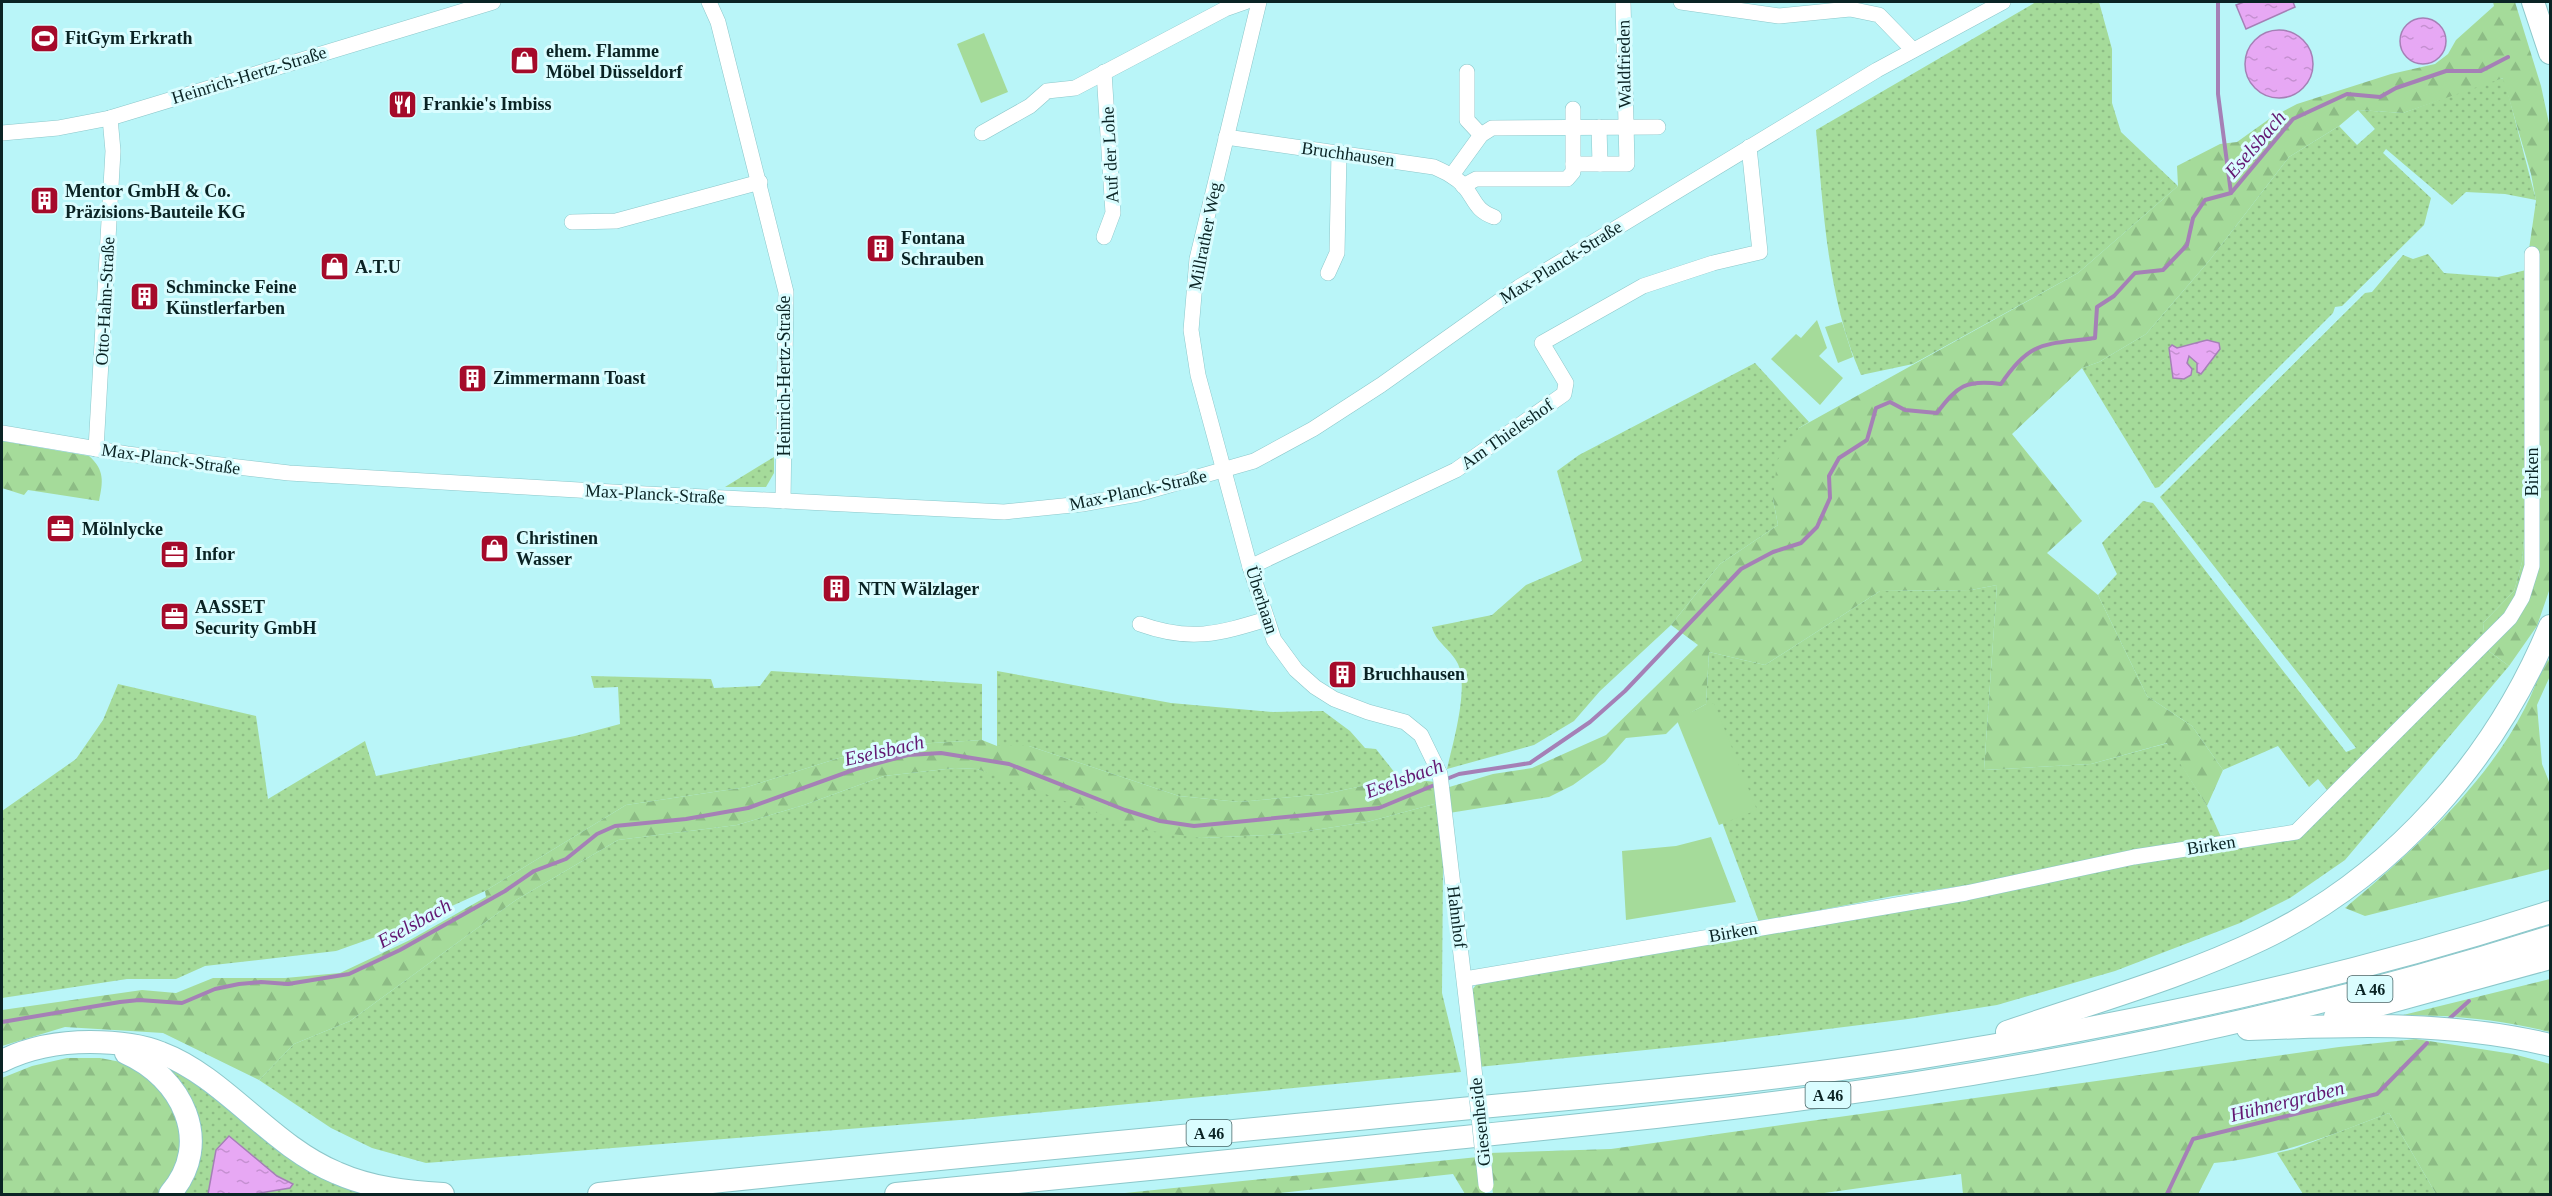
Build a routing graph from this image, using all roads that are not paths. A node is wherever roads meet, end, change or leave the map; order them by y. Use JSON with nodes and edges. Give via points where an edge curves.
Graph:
{"nodes":[{"id":1,"x":492,"y":2,"type":"edge"},
{"id":2,"x":709,"y":2,"type":"edge"},
{"id":3,"x":1245,"y":2,"type":"edge"},
{"id":4,"x":1259,"y":2,"type":"edge"},
{"id":5,"x":1623,"y":2,"type":"edge"},
{"id":6,"x":1681,"y":2,"type":"edge"},
{"id":7,"x":2003,"y":2,"type":"edge"},
{"id":8,"x":2533,"y":2,"type":"edge"},
{"id":9,"x":1806,"y":8,"type":"edge"},
{"id":10,"x":1913,"y":50,"type":"junction"},
{"id":11,"x":2550,"y":54,"type":"edge"},
{"id":12,"x":1104,"y":72,"type":"junction"},
{"id":13,"x":1467,"y":72,"type":"dead end"},
{"id":14,"x":1573,"y":109,"type":"dead end"},
{"id":15,"x":110,"y":118,"type":"junction"},
{"id":16,"x":1573,"y":127,"type":"junction"},
{"id":17,"x":1599,"y":127,"type":"junction"},
{"id":18,"x":1626,"y":127,"type":"junction"},
{"id":19,"x":1658,"y":127,"type":"dead end"},
{"id":20,"x":2,"y":133,"type":"edge"},
{"id":21,"x":982,"y":133,"type":"dead end"},
{"id":22,"x":1482,"y":135,"type":"junction"},
{"id":23,"x":1226,"y":137,"type":"junction"},
{"id":24,"x":1749,"y":147,"type":"junction"},
{"id":25,"x":1339,"y":152,"type":"junction"},
{"id":26,"x":1573,"y":164,"type":"junction"},
{"id":27,"x":1600,"y":164,"type":"junction"},
{"id":28,"x":1458,"y":181,"type":"junction"},
{"id":29,"x":760,"y":182,"type":"junction"},
{"id":30,"x":1494,"y":217,"type":"dead end"},
{"id":31,"x":572,"y":222,"type":"dead end"},
{"id":32,"x":1104,"y":237,"type":"dead end"},
{"id":33,"x":2532,"y":254,"type":"dead end"},
{"id":34,"x":1328,"y":273,"type":"dead end"},
{"id":35,"x":2,"y":432,"type":"edge"},
{"id":36,"x":96,"y":449,"type":"junction"},
{"id":37,"x":1225,"y":471,"type":"junction"},
{"id":38,"x":783,"y":501,"type":"junction"},
{"id":39,"x":1250,"y":567,"type":"junction"},
{"id":40,"x":1267,"y":619,"type":"junction"},
{"id":41,"x":1140,"y":624,"type":"dead end"},
{"id":42,"x":2550,"y":626,"type":"edge"},
{"id":43,"x":1441,"y":780,"type":"joint"},
{"id":44,"x":2550,"y":912,"type":"edge"},
{"id":45,"x":2550,"y":937,"type":"edge"},
{"id":46,"x":2550,"y":958,"type":"edge"},
{"id":47,"x":1465,"y":979,"type":"junction"},
{"id":48,"x":2289,"y":1028,"type":"junction"},
{"id":49,"x":2187,"y":1032,"type":"junction"},
{"id":50,"x":96,"y":1042,"type":"junction"},
{"id":51,"x":2550,"y":1045,"type":"edge"},
{"id":52,"x":1472,"y":1048,"type":"joint"},
{"id":53,"x":1940,"y":1055,"type":"junction"},
{"id":54,"x":2,"y":1061,"type":"edge"},
{"id":55,"x":1488,"y":1190,"type":"edge"},
{"id":56,"x":170,"y":1194,"type":"edge"},
{"id":57,"x":443,"y":1194,"type":"edge"},
{"id":58,"x":599,"y":1194,"type":"edge"},
{"id":59,"x":896,"y":1194,"type":"edge"}],
"edges":[{"from":1,"to":15,"type":"street","name":"Heinrich-Hertz-Straße"},
{"from":2,"to":29,"type":"street","name":"Heinrich-Hertz-Straße","via":[[718,22]]},
{"from":3,"to":12,"type":"street"},
{"from":4,"to":23,"type":"street","name":"Millrather Weg"},
{"from":5,"to":18,"type":"street","name":"Waldfrieden"},
{"from":6,"to":9,"type":"street","via":[[1779,16]]},
{"from":7,"to":10,"type":"street","name":"Max-Planck-Straße"},
{"from":8,"to":11,"type":"highway"},
{"from":9,"to":10,"type":"street","via":[[1850,9],[1879,15]]},
{"from":10,"to":24,"type":"street","name":"Max-Planck-Straße"},
{"from":12,"to":21,"type":"street","via":[[1075,88],[1047,91],[1030,106]]},
{"from":12,"to":32,"type":"street","name":"Auf der Lohe","via":[[1113,213]]},
{"from":13,"to":22,"type":"street","via":[[1467,120]]},
{"from":14,"to":16,"type":"street"},
{"from":15,"to":20,"type":"street","name":"Heinrich-Hertz-Straße"},
{"from":15,"to":36,"type":"street","name":"Otto-Hahn-Straße","via":[[113,151]]},
{"from":16,"to":17,"type":"street","name":"Waldfrieden"},
{"from":16,"to":22,"type":"street","name":"Waldfrieden","via":[[1492,128]]},
{"from":16,"to":26,"type":"street"},
{"from":17,"to":18,"type":"street","name":"Waldfrieden"},
{"from":17,"to":27,"type":"street","name":"Waldfrieden"},
{"from":18,"to":19,"type":"street","name":"Waldfrieden"},
{"from":18,"to":27,"type":"street","name":"Waldfrieden","via":[[1627,164]]},
{"from":22,"to":28,"type":"street"},
{"from":23,"to":25,"type":"street","name":"Bruchhausen"},
{"from":23,"to":37,"type":"street","name":"Millrather Weg","via":[[1197,259],[1191,330],[1198,375]]},
{"from":24,"to":37,"type":"street","name":"Max-Planck-Straße","via":[[1519,286],[1330,419],[1254,461]]},
{"from":24,"to":39,"type":"street","name":"Am Thieleshof","via":[[1760,252],[1643,286],[1542,343],[1566,383],[1564,394],[1456,470]]},
{"from":25,"to":28,"type":"street","name":"Bruchhausen","via":[[1416,163]]},
{"from":25,"to":34,"type":"street","via":[[1337,253]]},
{"from":26,"to":27,"type":"street","name":"Waldfrieden"},
{"from":26,"to":28,"type":"street","via":[[1567,179]]},
{"from":28,"to":30,"type":"street","via":[[1481,212]]},
{"from":29,"to":31,"type":"street","via":[[616,221]]},
{"from":29,"to":38,"type":"street","name":"Heinrich-Hertz-Straße","via":[[787,302]]},
{"from":33,"to":47,"type":"street","name":"Birken","via":[[2532,566],[2523,598],[2510,618],[2296,832],[2134,857],[1966,893]]},
{"from":35,"to":36,"type":"street","name":"Max-Planck-Straße"},
{"from":36,"to":38,"type":"street","name":"Max-Planck-Straße","via":[[289,474]]},
{"from":37,"to":38,"type":"street","name":"Max-Planck-Straße","via":[[1138,494],[1031,511]]},
{"from":37,"to":39,"type":"street","name":"Überhaan"},
{"from":39,"to":40,"type":"street","name":"Überhaan"},
{"from":40,"to":41,"type":"street","via":[[1214,634],[1169,634]]},
{"from":40,"to":43,"type":"street","name":"Überhaan","via":[[1274,640],[1315,687],[1334,699],[1405,722],[1421,735]]},
{"from":42,"to":53,"type":"highway","via":[[2522,687],[2448,794],[2390,853],[2319,907],[2216,960]]},
{"from":43,"to":47,"type":"street","name":"Hahnhof"},
{"from":44,"to":53,"type":"highway","number":"A 46","via":[[2259,993]]},
{"from":45,"to":49,"type":"highway","number":"A 46","via":[[2400,981]]},
{"from":46,"to":48,"type":"highway"},
{"from":47,"to":52,"type":"street","name":"Hahnhof"},
{"from":48,"to":49,"type":"highway"},
{"from":48,"to":51,"type":"highway","via":[[2413,1025],[2486,1032]]},
{"from":49,"to":59,"type":"highway","number":"A 46","via":[[2032,1063],[1794,1100],[1550,1129]]},
{"from":50,"to":54,"type":"highway","via":[[46,1046]]},
{"from":50,"to":56,"type":"highway","via":[[146,1062],[179,1095],[189,1128],[190,1149],[184,1171]]},
{"from":50,"to":57,"type":"highway","via":[[140,1046],[162,1053],[212,1084],[302,1155],[336,1173],[376,1186]]},
{"from":52,"to":55,"type":"street","name":"Giesenheide","bridge":true},
{"from":53,"to":58,"type":"highway","number":"A 46","via":[[1626,1093]]}]}
